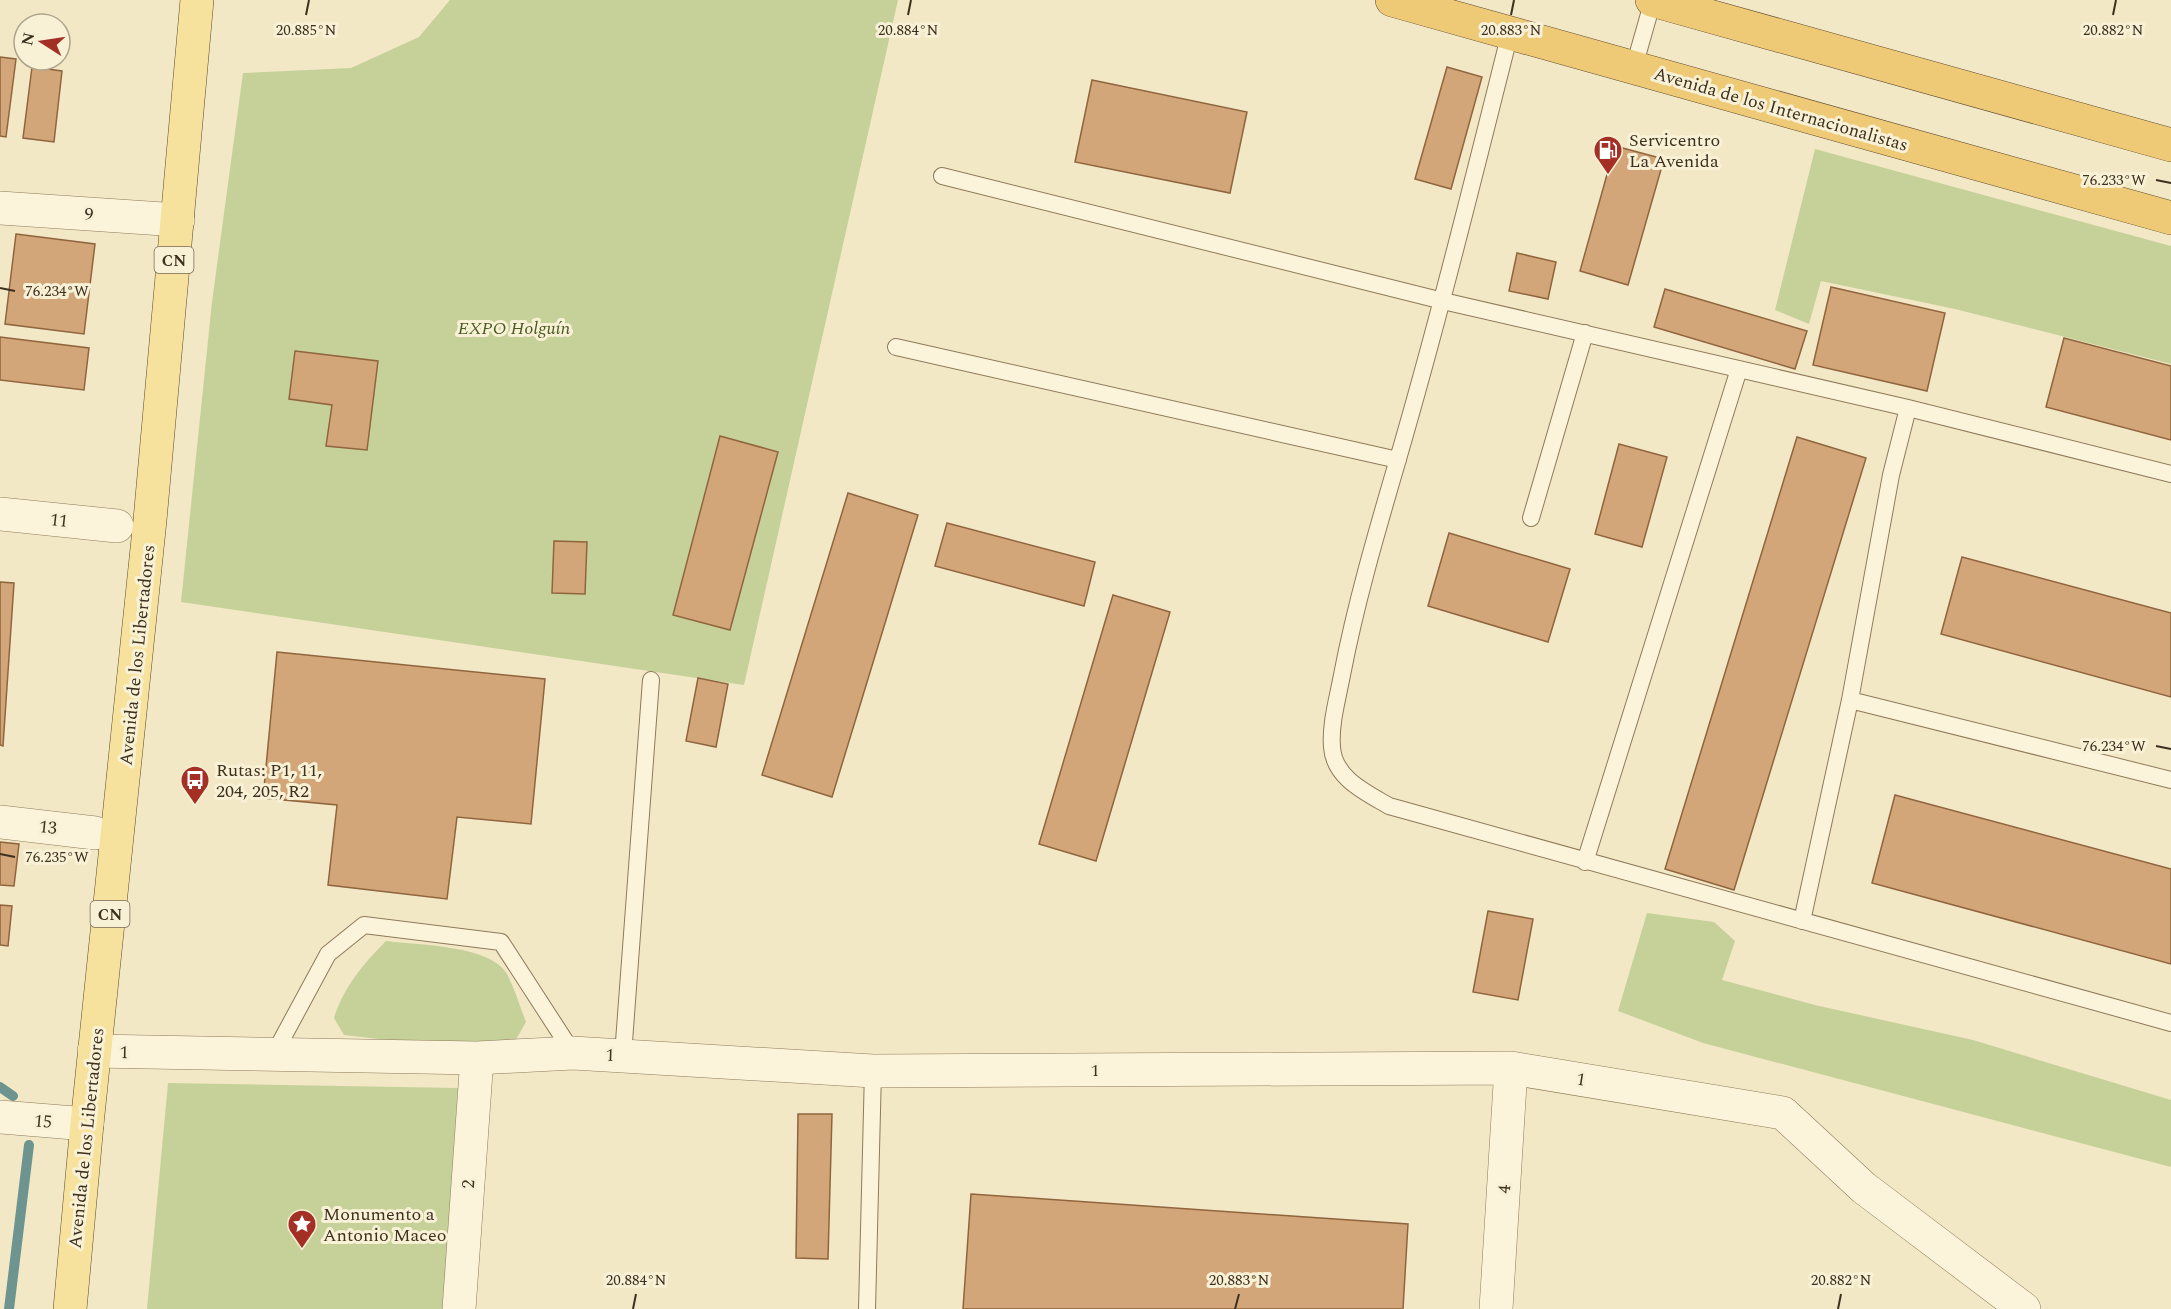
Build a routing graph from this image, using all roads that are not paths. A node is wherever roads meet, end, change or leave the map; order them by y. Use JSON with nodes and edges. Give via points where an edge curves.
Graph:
{"nodes":[{"id":1,"x":197,"y":0,"type":"edge"},
{"id":2,"x":1392,"y":0,"type":"edge"},
{"id":3,"x":1653,"y":0,"type":"edge"},
{"id":4,"x":1510,"y":33,"type":"junction"},
{"id":5,"x":1634,"y":68,"type":"junction"},
{"id":6,"x":2171,"y":145,"type":"edge"},
{"id":7,"x":942,"y":176,"type":"dead end"},
{"id":8,"x":0,"y":208,"type":"edge"},
{"id":9,"x":2171,"y":218,"type":"edge"},
{"id":10,"x":177,"y":220,"type":"junction"},
{"id":11,"x":1443,"y":301,"type":"junction"},
{"id":12,"x":1585,"y":333,"type":"junction"},
{"id":13,"x":896,"y":347,"type":"dead end"},
{"id":14,"x":1739,"y":369,"type":"junction"},
{"id":15,"x":1908,"y":408,"type":"junction"},
{"id":16,"x":1398,"y":460,"type":"junction"},
{"id":17,"x":2171,"y":474,"type":"edge"},
{"id":18,"x":0,"y":514,"type":"edge"},
{"id":19,"x":1531,"y":518,"type":"dead end"},
{"id":20,"x":117,"y":526,"type":"dead end"},
{"id":21,"x":651,"y":680,"type":"dead end"},
{"id":22,"x":1850,"y":700,"type":"junction"},
{"id":23,"x":2171,"y":780,"type":"edge"},
{"id":24,"x":0,"y":822,"type":"edge"},
{"id":25,"x":95,"y":833,"type":"dead end"},
{"id":26,"x":1585,"y":862,"type":"junction"},
{"id":27,"x":1802,"y":921,"type":"junction"},
{"id":28,"x":2171,"y":1023,"type":"edge"},
{"id":29,"x":94,"y":1051,"type":"junction"},
{"id":30,"x":573,"y":1053,"type":"junction"},
{"id":31,"x":274,"y":1054,"type":"junction"},
{"id":32,"x":623,"y":1055,"type":"junction"},
{"id":33,"x":477,"y":1058,"type":"junction"},
{"id":34,"x":1511,"y":1068,"type":"junction"},
{"id":35,"x":873,"y":1071,"type":"junction"},
{"id":36,"x":0,"y":1117,"type":"edge"},
{"id":37,"x":87,"y":1124,"type":"junction"},
{"id":38,"x":70,"y":1309,"type":"edge"},
{"id":39,"x":459,"y":1309,"type":"edge"},
{"id":40,"x":867,"y":1309,"type":"edge"},
{"id":41,"x":1496,"y":1309,"type":"edge"},
{"id":42,"x":2024,"y":1309,"type":"edge"}],
"edges":[{"from":1,"to":10,"type":"main road","name":"Avenida de los Libertadores","number":"CN"},
{"from":2,"to":4,"type":"highway","name":"Avenida de los Internacionalistas"},
{"from":3,"to":5,"type":"lane"},
{"from":3,"to":6,"type":"highway"},
{"from":4,"to":5,"type":"highway","name":"Avenida de los Internacionalistas"},
{"from":4,"to":11,"type":"lane"},
{"from":5,"to":9,"type":"highway","name":"Avenida de los Internacionalistas"},
{"from":7,"to":11,"type":"lane"},
{"from":8,"to":10,"type":"street","name":"9"},
{"from":10,"to":29,"type":"main road","name":"Avenida de los Libertadores","number":"CN","via":[[120,826]]},
{"from":11,"to":12,"type":"lane"},
{"from":11,"to":16,"type":"lane"},
{"from":12,"to":14,"type":"lane"},
{"from":12,"to":19,"type":"lane"},
{"from":13,"to":16,"type":"lane"},
{"from":14,"to":15,"type":"lane"},
{"from":14,"to":26,"type":"lane"},
{"from":15,"to":17,"type":"lane"},
{"from":15,"to":22,"type":"lane","via":[[1891,475]]},
{"from":16,"to":26,"type":"lane","via":[[1358,603],[1336,707],[1332,747],[1339,770],[1355,786],[1389,806]]},
{"from":18,"to":20,"type":"street","name":"11"},
{"from":21,"to":32,"type":"lane"},
{"from":22,"to":23,"type":"lane"},
{"from":22,"to":27,"type":"lane"},
{"from":24,"to":25,"type":"street","name":"13"},
{"from":26,"to":27,"type":"lane"},
{"from":27,"to":28,"type":"lane"},
{"from":29,"to":31,"type":"street","name":"1"},
{"from":29,"to":37,"type":"main road","name":"Avenida de los Libertadores","number":"CN"},
{"from":30,"to":31,"type":"lane","via":[[501,942],[364,926],[328,954]]},
{"from":30,"to":32,"type":"street","name":"1"},
{"from":30,"to":33,"type":"street","name":"1"},
{"from":31,"to":33,"type":"street","name":"1"},
{"from":32,"to":35,"type":"street","name":"1"},
{"from":33,"to":39,"type":"street","name":"2"},
{"from":34,"to":35,"type":"street","name":"1"},
{"from":34,"to":41,"type":"street","name":"4"},
{"from":34,"to":42,"type":"street","name":"1","via":[[1783,1113],[1864,1188]]},
{"from":35,"to":40,"type":"lane"},
{"from":36,"to":37,"type":"street","name":"15"},
{"from":37,"to":38,"type":"main road","name":"Avenida de los Libertadores","number":"CN"}]}
